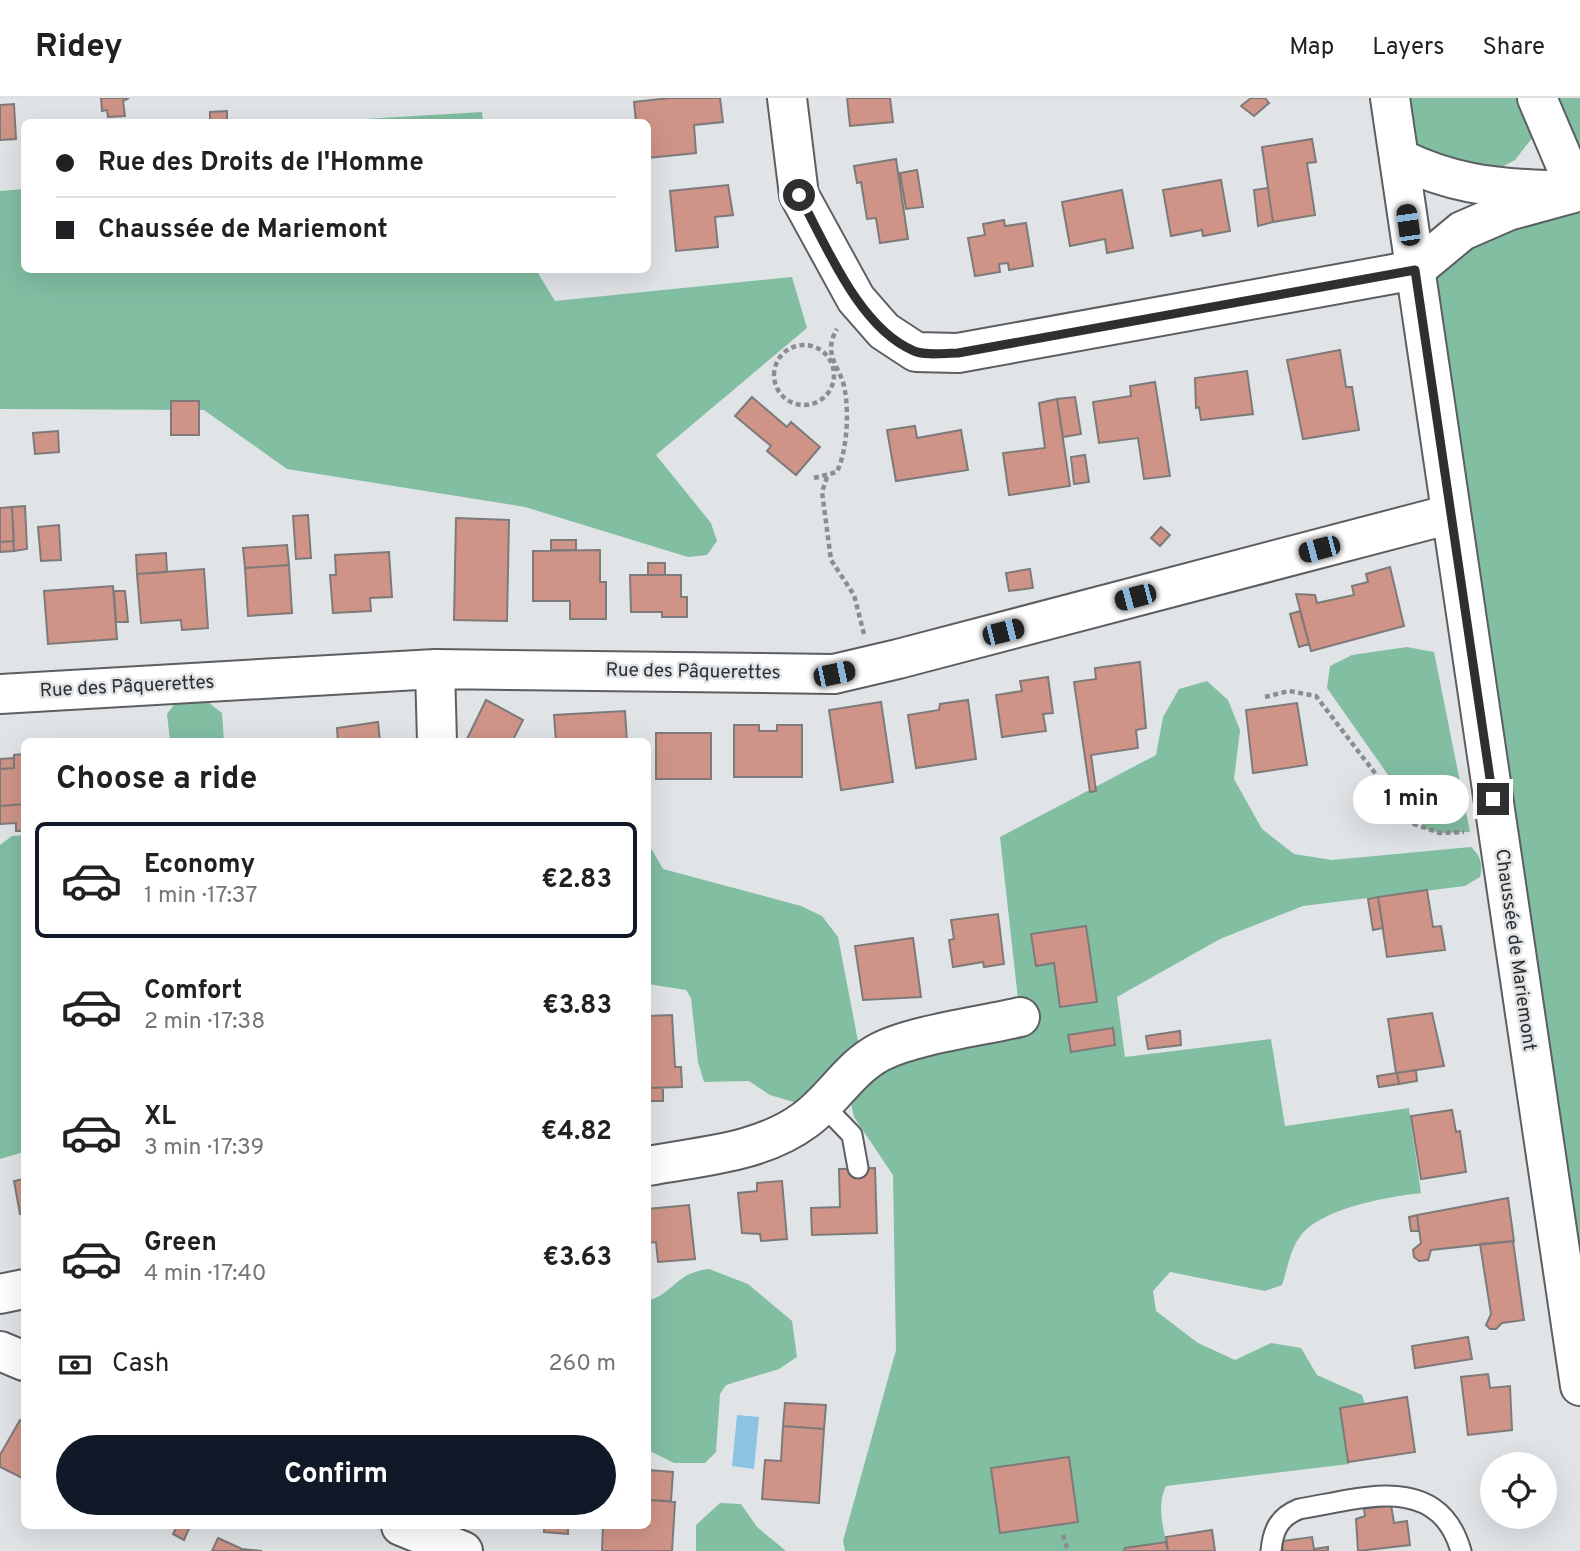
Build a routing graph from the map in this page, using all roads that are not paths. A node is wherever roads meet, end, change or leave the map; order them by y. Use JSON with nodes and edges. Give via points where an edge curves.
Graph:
{"nodes":[{"id":1,"x":787,"y":98,"type":"edge"},
{"id":2,"x":1390,"y":98,"type":"edge"},
{"id":3,"x":1536,"y":98,"type":"edge"},
{"id":4,"x":1399,"y":158,"type":"junction"},
{"id":5,"x":1578,"y":192,"type":"edge"},
{"id":6,"x":1415,"y":270,"type":"junction"},
{"id":7,"x":1451,"y":514,"type":"junction"},
{"id":8,"x":435,"y":669,"type":"junction"},
{"id":9,"x":0,"y":694,"type":"edge"},
{"id":10,"x":437,"y":738,"type":"edge"},
{"id":11,"x":1020,"y":1017,"type":"dead end"},
{"id":12,"x":823,"y":1105,"type":"junction"},
{"id":13,"x":651,"y":1165,"type":"edge"},
{"id":14,"x":858,"y":1168,"type":"dead end"},
{"id":15,"x":21,"y":1290,"type":"edge"},
{"id":16,"x":0,"y":1294,"type":"edge"},
{"id":17,"x":0,"y":1350,"type":"edge"},
{"id":18,"x":21,"y":1360,"type":"edge"},
{"id":19,"x":1580,"y":1386,"type":"edge"},
{"id":20,"x":411,"y":1529,"type":"edge"},
{"id":21,"x":446,"y":1540,"type":"edge"},
{"id":22,"x":1272,"y":1551,"type":"edge"},
{"id":23,"x":1461,"y":1551,"type":"edge"}],
"edges":[{"from":1,"to":6,"type":"street","via":[[799,195],[856,299],[884,331],[916,352],[958,353]]},
{"from":2,"to":4,"type":"street","name":"Chaussée de Mariemont"},
{"from":3,"to":5,"type":"street"},
{"from":4,"to":5,"type":"street","via":[[1435,176],[1470,184]]},
{"from":4,"to":6,"type":"street","name":"Chaussée de Mariemont"},
{"from":5,"to":6,"type":"street","via":[[1508,211],[1462,231]]},
{"from":6,"to":7,"type":"street","name":"Chaussée de Mariemont"},
{"from":7,"to":8,"type":"street","name":"Rue des Pâquerettes","via":[[834,674]]},
{"from":7,"to":19,"type":"street","name":"Chaussée de Mariemont"},
{"from":8,"to":9,"type":"street","name":"Rue des Pâquerettes"},
{"from":8,"to":10,"type":"street"},
{"from":11,"to":12,"type":"street","via":[[882,1050],[854,1070]]},
{"from":12,"to":13,"type":"street","via":[[791,1129],[759,1143]]},
{"from":12,"to":14,"type":"lane","via":[[852,1135]]},
{"from":15,"to":16,"type":"street"},
{"from":17,"to":18,"type":"street"},
{"from":20,"to":21,"type":"street"},
{"from":22,"to":23,"type":"lane","via":[[1274,1531],[1287,1514],[1404,1495],[1425,1502],[1444,1516]]}]}
